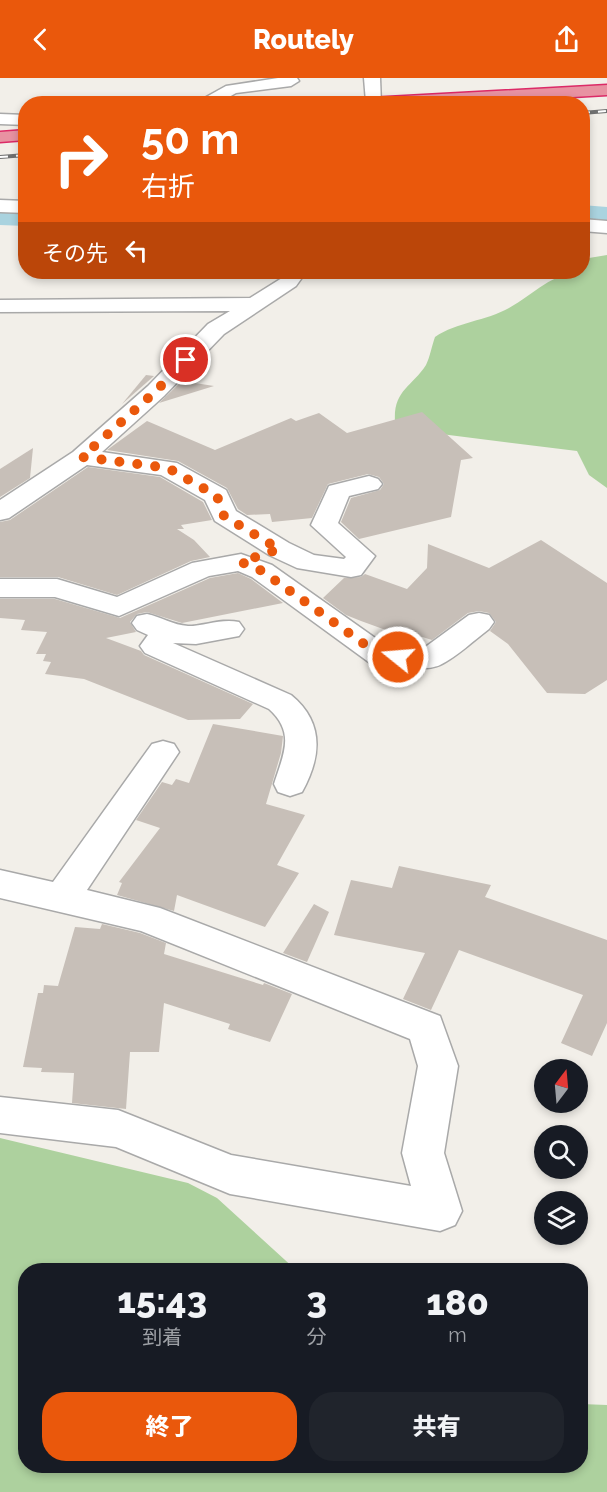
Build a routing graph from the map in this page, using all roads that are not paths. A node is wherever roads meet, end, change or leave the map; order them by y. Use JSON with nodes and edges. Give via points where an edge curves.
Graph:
{"nodes":[{"id":1,"x":246,"y":78,"type":"edge"},
{"id":2,"x":372,"y":78,"type":"edge"},
{"id":3,"x":291,"y":81,"type":"dead end"},
{"id":4,"x":231,"y":89,"type":"junction"},
{"id":5,"x":607,"y":90,"type":"edge"},
{"id":6,"x":217,"y":96,"type":"edge"},
{"id":7,"x":374,"y":96,"type":"edge"},
{"id":8,"x":490,"y":96,"type":"edge"},
{"id":9,"x":0,"y":119,"type":"edge"},
{"id":10,"x":18,"y":120,"type":"edge"},
{"id":11,"x":18,"y":136,"type":"edge"},
{"id":12,"x":0,"y":137,"type":"edge"},
{"id":13,"x":0,"y":206,"type":"edge"},
{"id":14,"x":18,"y":207,"type":"edge"},
{"id":15,"x":590,"y":225,"type":"edge"},
{"id":16,"x":607,"y":226,"type":"edge"},
{"id":17,"x":292,"y":279,"type":"edge"},
{"id":18,"x":254,"y":304,"type":"junction"},
{"id":19,"x":0,"y":306,"type":"edge"},
{"id":20,"x":82,"y":457,"type":"junction"},
{"id":21,"x":369,"y":484,"type":"dead end"},
{"id":22,"x":0,"y":512,"type":"edge"},
{"id":23,"x":279,"y":549,"type":"junction"},
{"id":24,"x":241,"y":562,"type":"junction"},
{"id":25,"x":0,"y":588,"type":"edge"},
{"id":26,"x":119,"y":607,"type":"junction"},
{"id":27,"x":479,"y":622,"type":"dead end"},
{"id":28,"x":229,"y":629,"type":"dead end"},
{"id":29,"x":165,"y":633,"type":"junction"},
{"id":30,"x":163,"y":752,"type":"dead end"},
{"id":31,"x":290,"y":784,"type":"dead end"},
{"id":32,"x":0,"y":884,"type":"edge"},
{"id":33,"x":62,"y":898,"type":"junction"},
{"id":34,"x":0,"y":1115,"type":"edge"}],
"edges":[{"from":1,"to":4,"type":"street"},
{"from":2,"to":7,"type":"street"},
{"from":3,"to":4,"type":"street"},
{"from":4,"to":6,"type":"street"},
{"from":5,"to":8,"type":"highway"},
{"from":9,"to":10,"type":"street"},
{"from":11,"to":12,"type":"highway"},
{"from":13,"to":14,"type":"street"},
{"from":15,"to":16,"type":"street"},
{"from":17,"to":18,"type":"street"},
{"from":18,"to":19,"type":"street"},
{"from":18,"to":20,"type":"street","via":[[216,329],[156,391]]},
{"from":20,"to":22,"type":"street"},
{"from":20,"to":23,"type":"street","via":[[168,468],[217,496],[224,516]]},
{"from":21,"to":23,"type":"street","via":[[338,491],[324,525],[362,556],[351,569],[307,562]]},
{"from":23,"to":24,"type":"street"},
{"from":24,"to":26,"type":"street","via":[[202,569]]},
{"from":24,"to":27,"type":"street","via":[[262,571],[381,656],[430,658]]},
{"from":25,"to":26,"type":"street","via":[[57,588]]},
{"from":26,"to":29,"type":"street"},
{"from":28,"to":29,"type":"street","via":[[193,636]]},
{"from":29,"to":31,"type":"street","via":[[155,646],[295,712],[304,737]]},
{"from":30,"to":33,"type":"street"},
{"from":32,"to":33,"type":"street"},
{"from":33,"to":34,"type":"street","via":[[147,918],[426,1028],[438,1066],[423,1153],[440,1211],[230,1174],[118,1129]]}]}
